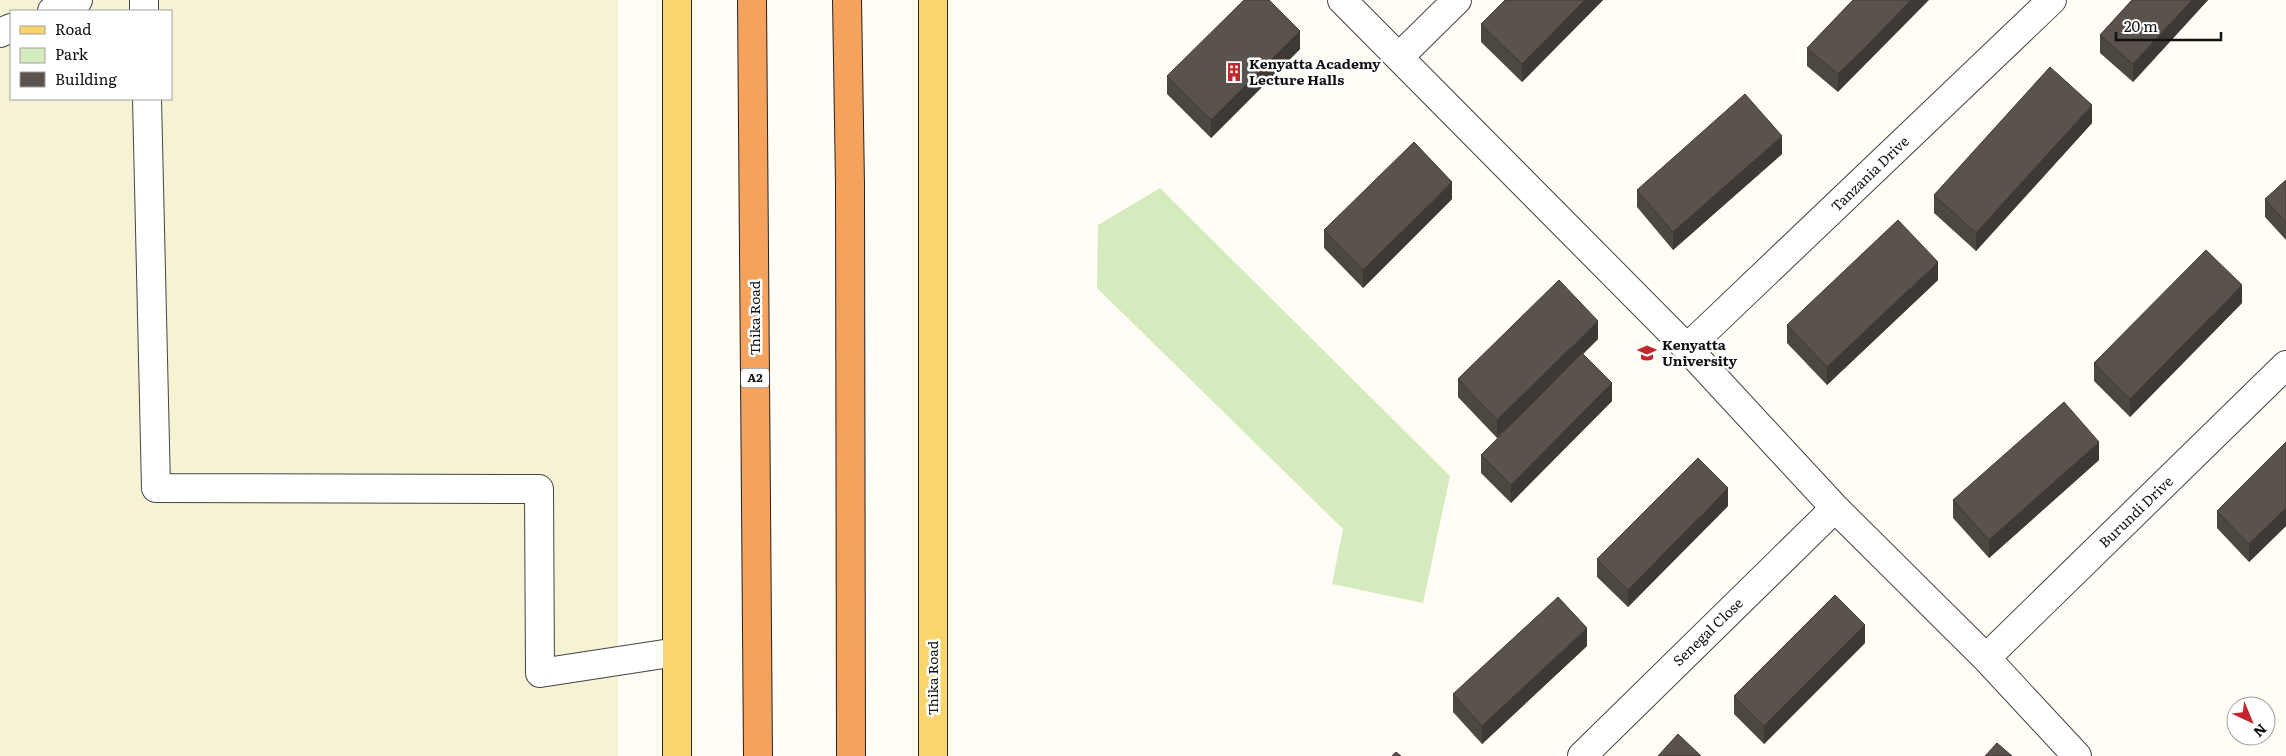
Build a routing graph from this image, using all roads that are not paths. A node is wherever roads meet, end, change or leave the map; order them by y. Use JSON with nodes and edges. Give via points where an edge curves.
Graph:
{"nodes":[{"id":1,"x":78,"y":0,"type":"edge"},
{"id":2,"x":677,"y":0,"type":"edge"},
{"id":3,"x":752,"y":0,"type":"edge"},
{"id":4,"x":847,"y":0,"type":"edge"},
{"id":5,"x":933,"y":0,"type":"edge"},
{"id":6,"x":1342,"y":0,"type":"edge"},
{"id":7,"x":1457,"y":0,"type":"edge"},
{"id":8,"x":2052,"y":0,"type":"edge"},
{"id":9,"x":54,"y":10,"type":"edge"},
{"id":10,"x":1399,"y":57,"type":"junction"},
{"id":11,"x":146,"y":100,"type":"edge"},
{"id":12,"x":1687,"y":348,"type":"junction"},
{"id":13,"x":2286,"y":365,"type":"edge"},
{"id":14,"x":1835,"y":508,"type":"junction"},
{"id":15,"x":677,"y":652,"type":"junction"},
{"id":16,"x":1986,"y":658,"type":"junction"},
{"id":17,"x":677,"y":756,"type":"edge"},
{"id":18,"x":758,"y":756,"type":"edge"},
{"id":19,"x":850,"y":756,"type":"edge"},
{"id":20,"x":933,"y":756,"type":"edge"},
{"id":21,"x":1582,"y":756,"type":"edge"},
{"id":22,"x":2077,"y":756,"type":"edge"}],
"edges":[{"from":1,"to":9,"type":"street"},
{"from":2,"to":15,"type":"main road"},
{"from":3,"to":18,"type":"highway","name":"Thika Road","number":"A2"},
{"from":4,"to":19,"type":"highway"},
{"from":5,"to":20,"type":"main road","name":"Thika Road"},
{"from":6,"to":10,"type":"street"},
{"from":7,"to":10,"type":"street"},
{"from":8,"to":12,"type":"street","name":"Tanzania Drive"},
{"from":10,"to":12,"type":"street"},
{"from":11,"to":15,"type":"street","via":[[156,488],[539,489],[540,673]]},
{"from":12,"to":14,"type":"street"},
{"from":13,"to":16,"type":"street","name":"Burundi Drive"},
{"from":14,"to":16,"type":"street"},
{"from":14,"to":21,"type":"street","name":"Senegal Close"},
{"from":15,"to":17,"type":"main road"},
{"from":16,"to":22,"type":"street"}]}
